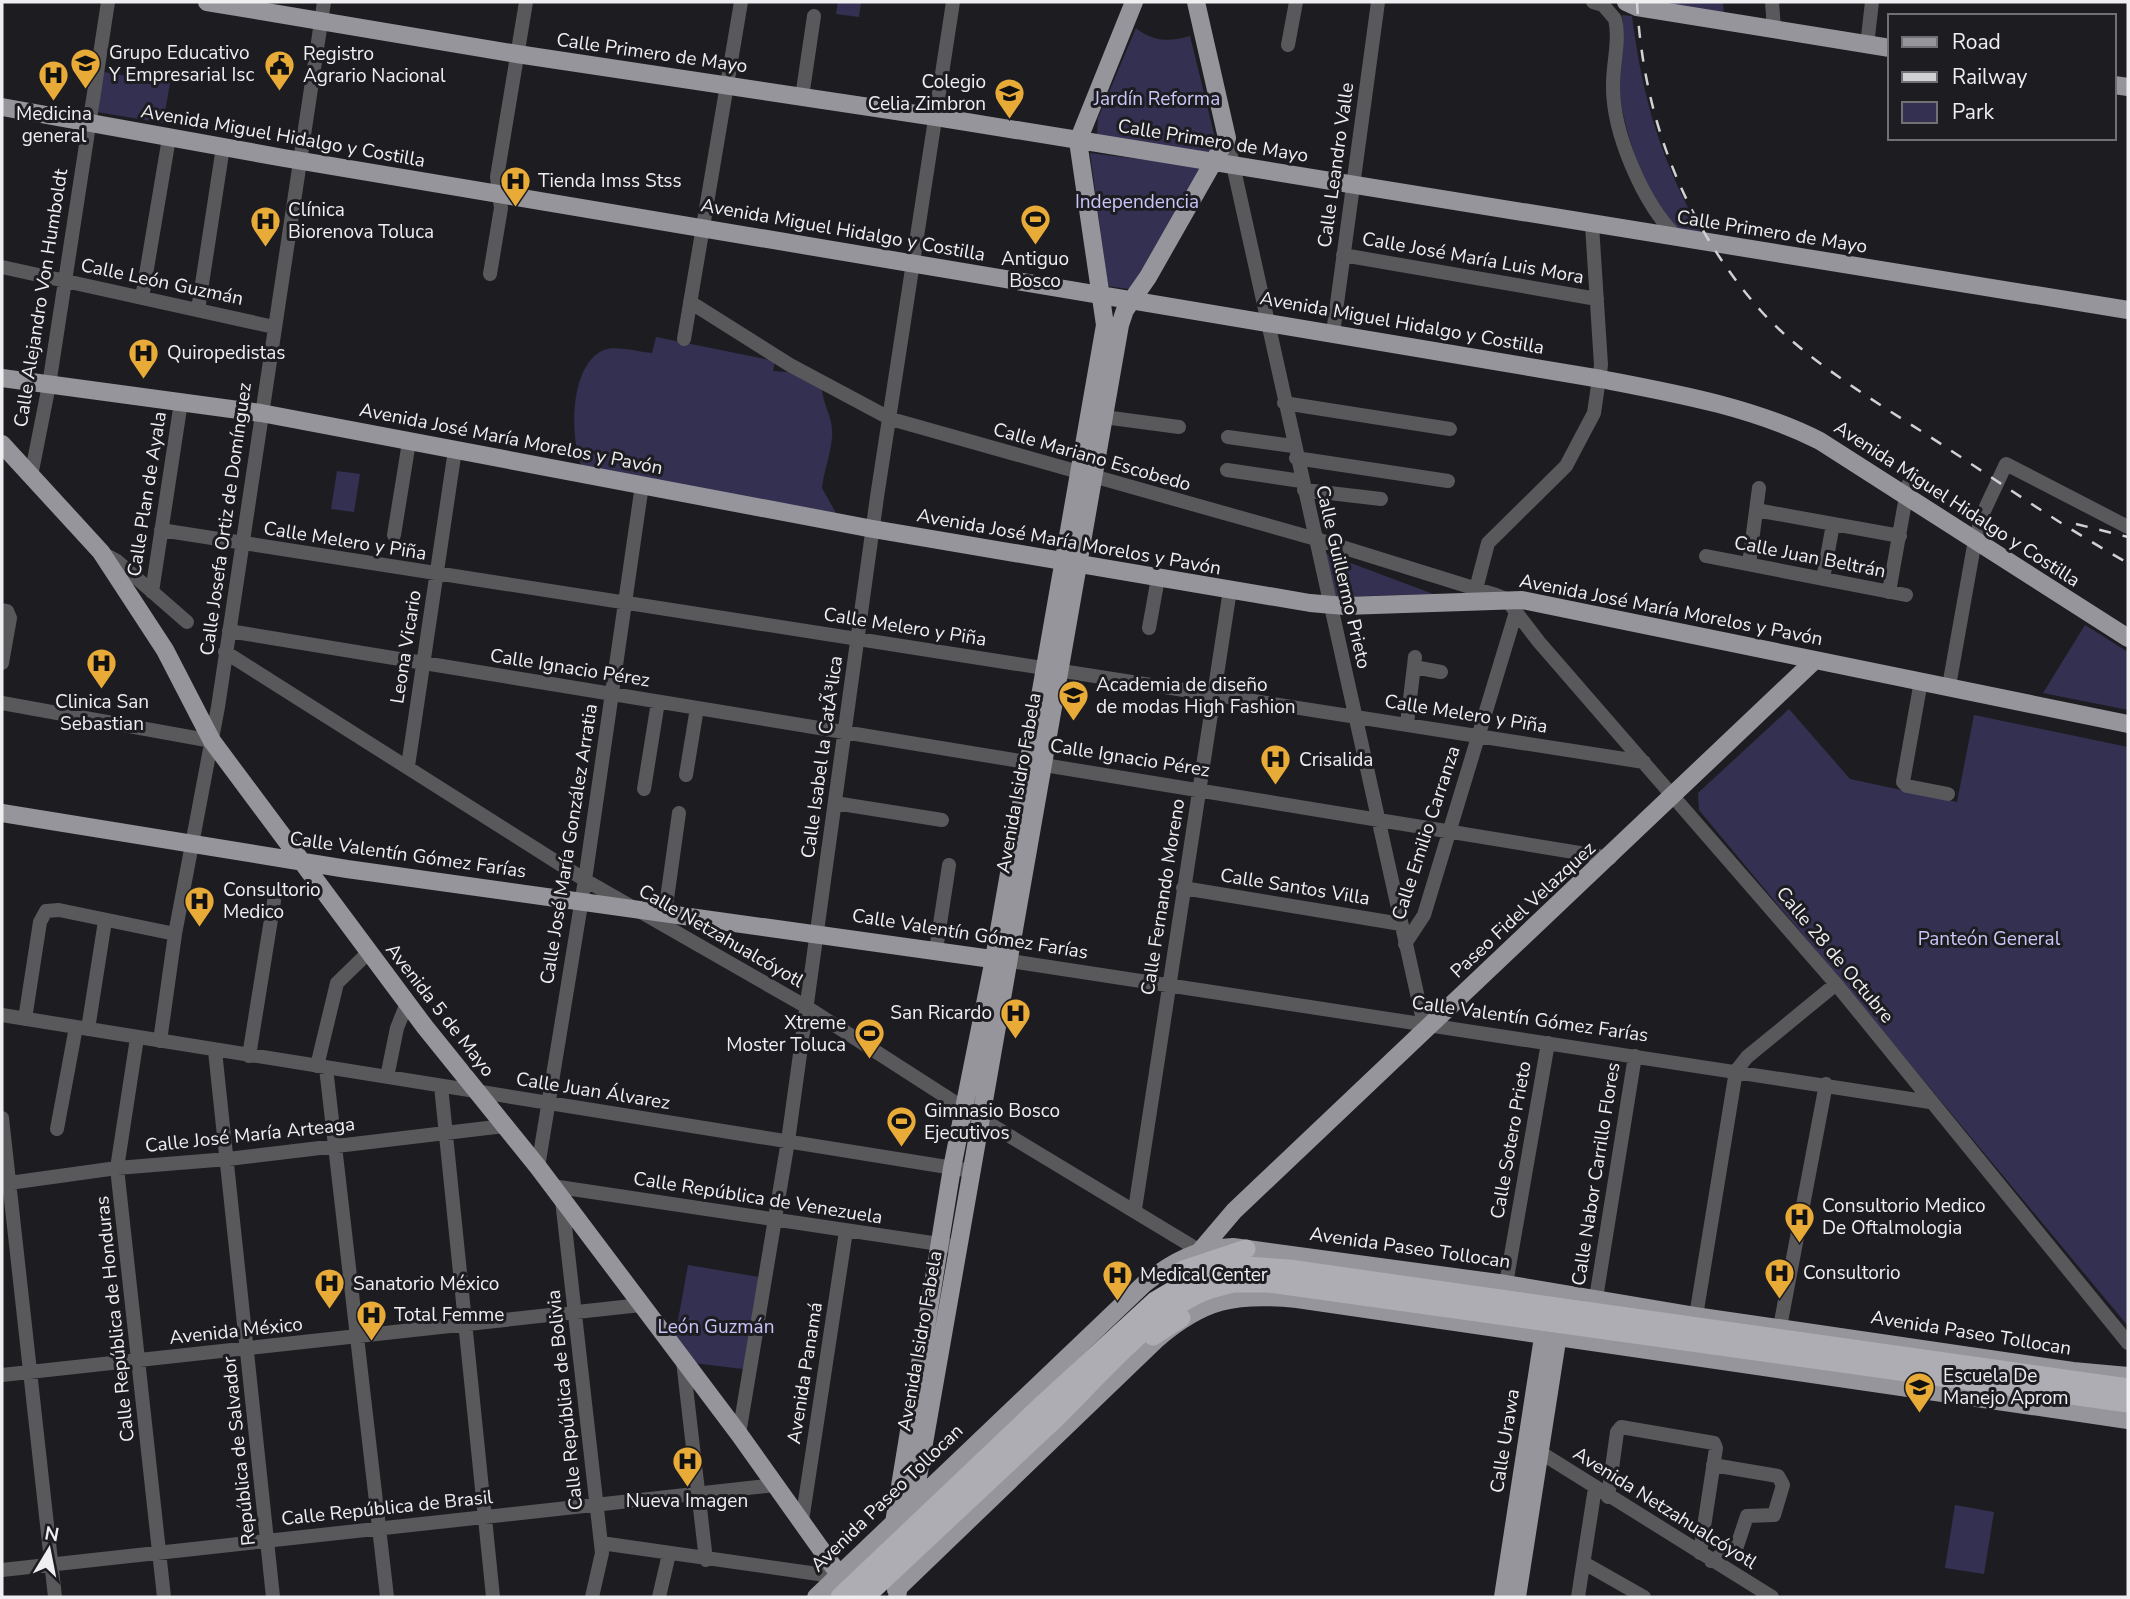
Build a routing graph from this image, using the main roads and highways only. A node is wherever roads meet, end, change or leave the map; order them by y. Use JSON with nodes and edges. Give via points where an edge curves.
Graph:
{"nodes":[{"id":1,"x":207,"y":2,"type":"edge"},
{"id":2,"x":1134,"y":2,"type":"edge"},
{"id":3,"x":1196,"y":2,"type":"edge"},
{"id":4,"x":1632,"y":5,"type":"edge"},
{"id":5,"x":1888,"y":48,"type":"edge"},
{"id":6,"x":2,"y":107,"type":"edge"},
{"id":7,"x":1078,"y":141,"type":"junction"},
{"id":8,"x":1212,"y":162,"type":"junction"},
{"id":9,"x":1102,"y":295,"type":"junction"},
{"id":10,"x":1132,"y":300,"type":"junction"},
{"id":11,"x":2128,"y":310,"type":"edge"},
{"id":12,"x":2,"y":379,"type":"edge"},
{"id":13,"x":2,"y":444,"type":"edge"},
{"id":14,"x":1086,"y":475,"type":"junction"},
{"id":15,"x":1071,"y":563,"type":"junction"},
{"id":16,"x":2086,"y":604,"type":"junction"},
{"id":17,"x":2128,"y":625,"type":"edge"},
{"id":18,"x":2128,"y":638,"type":"edge"},
{"id":19,"x":1815,"y":660,"type":"junction"},
{"id":20,"x":2128,"y":724,"type":"edge"},
{"id":21,"x":2,"y":813,"type":"edge"},
{"id":22,"x":301,"y":862,"type":"junction"},
{"id":23,"x":1002,"y":960,"type":"junction"},
{"id":24,"x":1246,"y":1248,"type":"junction"},
{"id":25,"x":1200,"y":1251,"type":"junction"},
{"id":26,"x":1421,"y":1272,"type":"junction"},
{"id":27,"x":1205,"y":1282,"type":"junction"},
{"id":28,"x":1506,"y":1284,"type":"junction"},
{"id":29,"x":1557,"y":1292,"type":"junction"},
{"id":30,"x":1155,"y":1301,"type":"junction"},
{"id":31,"x":1615,"y":1302,"type":"junction"},
{"id":32,"x":1404,"y":1315,"type":"junction"},
{"id":33,"x":1181,"y":1318,"type":"junction"},
{"id":34,"x":1500,"y":1330,"type":"junction"},
{"id":35,"x":1551,"y":1337,"type":"junction"},
{"id":36,"x":1609,"y":1346,"type":"junction"},
{"id":37,"x":1114,"y":1361,"type":"junction"},
{"id":38,"x":2073,"y":1371,"type":"junction"},
{"id":39,"x":2128,"y":1376,"type":"edge"},
{"id":40,"x":2128,"y":1388,"type":"edge"},
{"id":41,"x":2128,"y":1403,"type":"edge"},
{"id":42,"x":1049,"y":1411,"type":"junction"},
{"id":43,"x":2077,"y":1415,"type":"junction"},
{"id":44,"x":2128,"y":1420,"type":"edge"},
{"id":45,"x":920,"y":1462,"type":"junction"},
{"id":46,"x":938,"y":1482,"type":"junction"},
{"id":47,"x":912,"y":1507,"type":"junction"},
{"id":48,"x":894,"y":1523,"type":"junction"},
{"id":49,"x":966,"y":1525,"type":"junction"},
{"id":50,"x":839,"y":1577,"type":"junction"},
{"id":51,"x":895,"y":1594,"type":"edge"},
{"id":52,"x":816,"y":1597,"type":"edge"},
{"id":53,"x":840,"y":1597,"type":"edge"},
{"id":54,"x":855,"y":1597,"type":"edge"},
{"id":55,"x":865,"y":1597,"type":"edge"},
{"id":56,"x":875,"y":1597,"type":"edge"},
{"id":57,"x":1503,"y":1597,"type":"edge"},
{"id":58,"x":1517,"y":1597,"type":"edge"}],
"edges":[{"from":1,"to":7,"type":"main road","name":"Calle Primero de Mayo"},
{"from":2,"to":7,"type":"main road"},
{"from":3,"to":8,"type":"main road","name":"Avenida Isidro Fabela","via":[[1227,138]]},
{"from":4,"to":5,"type":"main road"},
{"from":6,"to":9,"type":"main road","name":"Avenida Miguel Hidalgo y Costilla"},
{"from":7,"to":8,"type":"main road","name":"Calle Primero de Mayo"},
{"from":7,"to":9,"type":"main road","name":"Avenida Isidro Fabela"},
{"from":8,"to":10,"type":"main road","name":"Avenida Isidro Fabela"},
{"from":8,"to":11,"type":"main road","name":"Calle Primero de Mayo"},
{"from":9,"to":10,"type":"main road","name":"Avenida Miguel Hidalgo y Costilla"},
{"from":9,"to":14,"type":"main road","name":"Avenida Isidro Fabela","via":[[1105,325]]},
{"from":10,"to":14,"type":"main road","name":"Avenida Isidro Fabela","via":[[1122,318],[1104,417]]},
{"from":10,"to":16,"type":"main road","name":"Avenida Miguel Hidalgo y Costilla","via":[[1635,385],[1675,385],[1777,410],[1819,430],[1907,496]]},
{"from":12,"to":15,"type":"main road","name":"Avenida José María Morelos y Pavón","via":[[261,413]]},
{"from":13,"to":22,"type":"main road","name":"Avenida 5 de Mayo","via":[[128,580],[212,741]]},
{"from":14,"to":15,"type":"main road","name":"Avenida Isidro Fabela"},
{"from":15,"to":19,"type":"main road","name":"Avenida José María Morelos y Pavón","via":[[1331,605],[1511,605]]},
{"from":15,"to":23,"type":"main road","name":"Avenida Isidro Fabela"},
{"from":16,"to":17,"type":"main road","name":"Avenida Miguel Hidalgo y Costilla"},
{"from":16,"to":18,"type":"main road","name":"Avenida Miguel Hidalgo y Costilla"},
{"from":19,"to":20,"type":"main road","name":"Avenida José María Morelos y Pavón"},
{"from":19,"to":25,"type":"main road","name":"Paseo Fidel Velazquez","via":[[1610,858],[1427,1025],[1234,1211]]},
{"from":21,"to":22,"type":"main road","name":"Calle Valentín Gómez Farías"},
{"from":22,"to":23,"type":"main road","name":"Calle Valentín Gómez Farías"},
{"from":22,"to":50,"type":"main road","name":"Avenida 5 de Mayo","via":[[557,1192],[739,1434]]},
{"from":23,"to":45,"type":"main road","name":"Avenida Isidro Fabela","via":[[981,1118]]},
{"from":23,"to":48,"type":"main road","name":"Avenida Isidro Fabela","via":[[952,1168]]},
{"from":24,"to":25,"type":"main road","name":"Avenida Paseo Tollocan"},
{"from":24,"to":26,"type":"main road","name":"Avenida Paseo Tollocan"},
{"from":24,"to":30,"type":"highway","via":[[1183,1270],[1169,1279]]},
{"from":25,"to":46,"type":"main road","name":"Avenida Paseo Tollocan","via":[[1144,1284]]},
{"from":26,"to":28,"type":"main road","name":"Avenida Paseo Tollocan"},
{"from":26,"to":32,"type":"main road","via":[[1401,1287],[1398,1300]]},
{"from":27,"to":30,"type":"highway","name":"Avenida Paseo Tollocan"},
{"from":27,"to":37,"type":"highway","name":"Avenida Paseo Tollocan"},
{"from":27,"to":40,"type":"highway","name":"Avenida Paseo Tollocan","bridge":true,"via":[[1245,1266],[1289,1269]]},
{"from":27,"to":41,"type":"highway","name":"Avenida Paseo Tollocan","bridge":true,"via":[[1268,1283]]},
{"from":28,"to":29,"type":"main road","name":"Avenida Paseo Tollocan"},
{"from":28,"to":34,"type":"main road","via":[[1517,1295],[1521,1310],[1514,1325]]},
{"from":29,"to":31,"type":"main road","name":"Avenida Paseo Tollocan"},
{"from":29,"to":35,"type":"main road","name":"Calle Urawa"},
{"from":30,"to":42,"type":"highway","name":"Avenida Paseo Tollocan"},
{"from":31,"to":36,"type":"main road","via":[[1601,1314],[1597,1326],[1601,1343]]},
{"from":31,"to":38,"type":"main road","name":"Avenida Paseo Tollocan"},
{"from":32,"to":33,"type":"main road","via":[[1260,1297],[1224,1300]]},
{"from":32,"to":34,"type":"main road"},
{"from":33,"to":37,"type":"highway"},
{"from":33,"to":49,"type":"main road"},
{"from":34,"to":35,"type":"main road"},
{"from":35,"to":36,"type":"main road"},
{"from":35,"to":57,"type":"main road","name":"Calle Urawa"},
{"from":35,"to":58,"type":"main road","name":"Calle Urawa"},
{"from":36,"to":43,"type":"main road"},
{"from":37,"to":42,"type":"highway","name":"Avenida Paseo Tollocan"},
{"from":38,"to":39,"type":"main road","name":"Avenida Paseo Tollocan"},
{"from":38,"to":43,"type":"main road","via":[[2088,1395],[2087,1406]]},
{"from":42,"to":53,"type":"highway","name":"Avenida Paseo Tollocan","bridge":true},
{"from":42,"to":55,"type":"highway","name":"Avenida Paseo Tollocan","bridge":true},
{"from":43,"to":44,"type":"main road"},
{"from":45,"to":46,"type":"main road"},
{"from":45,"to":47,"type":"main road","name":"Avenida Isidro Fabela"},
{"from":46,"to":47,"type":"main road","name":"Avenida Paseo Tollocan"},
{"from":46,"to":49,"type":"main road","via":[[931,1499],[939,1516]]},
{"from":47,"to":48,"type":"main road","name":"Avenida Paseo Tollocan"},
{"from":47,"to":51,"type":"main road","name":"Avenida Isidro Fabela"},
{"from":48,"to":50,"type":"main road","name":"Avenida Paseo Tollocan"},
{"from":48,"to":56,"type":"main road","name":"Avenida Isidro Fabela"},
{"from":49,"to":51,"type":"main road"},
{"from":50,"to":52,"type":"main road","name":"Avenida Paseo Tollocan"},
{"from":50,"to":54,"type":"main road","name":"Avenida 5 de Mayo"}]}
